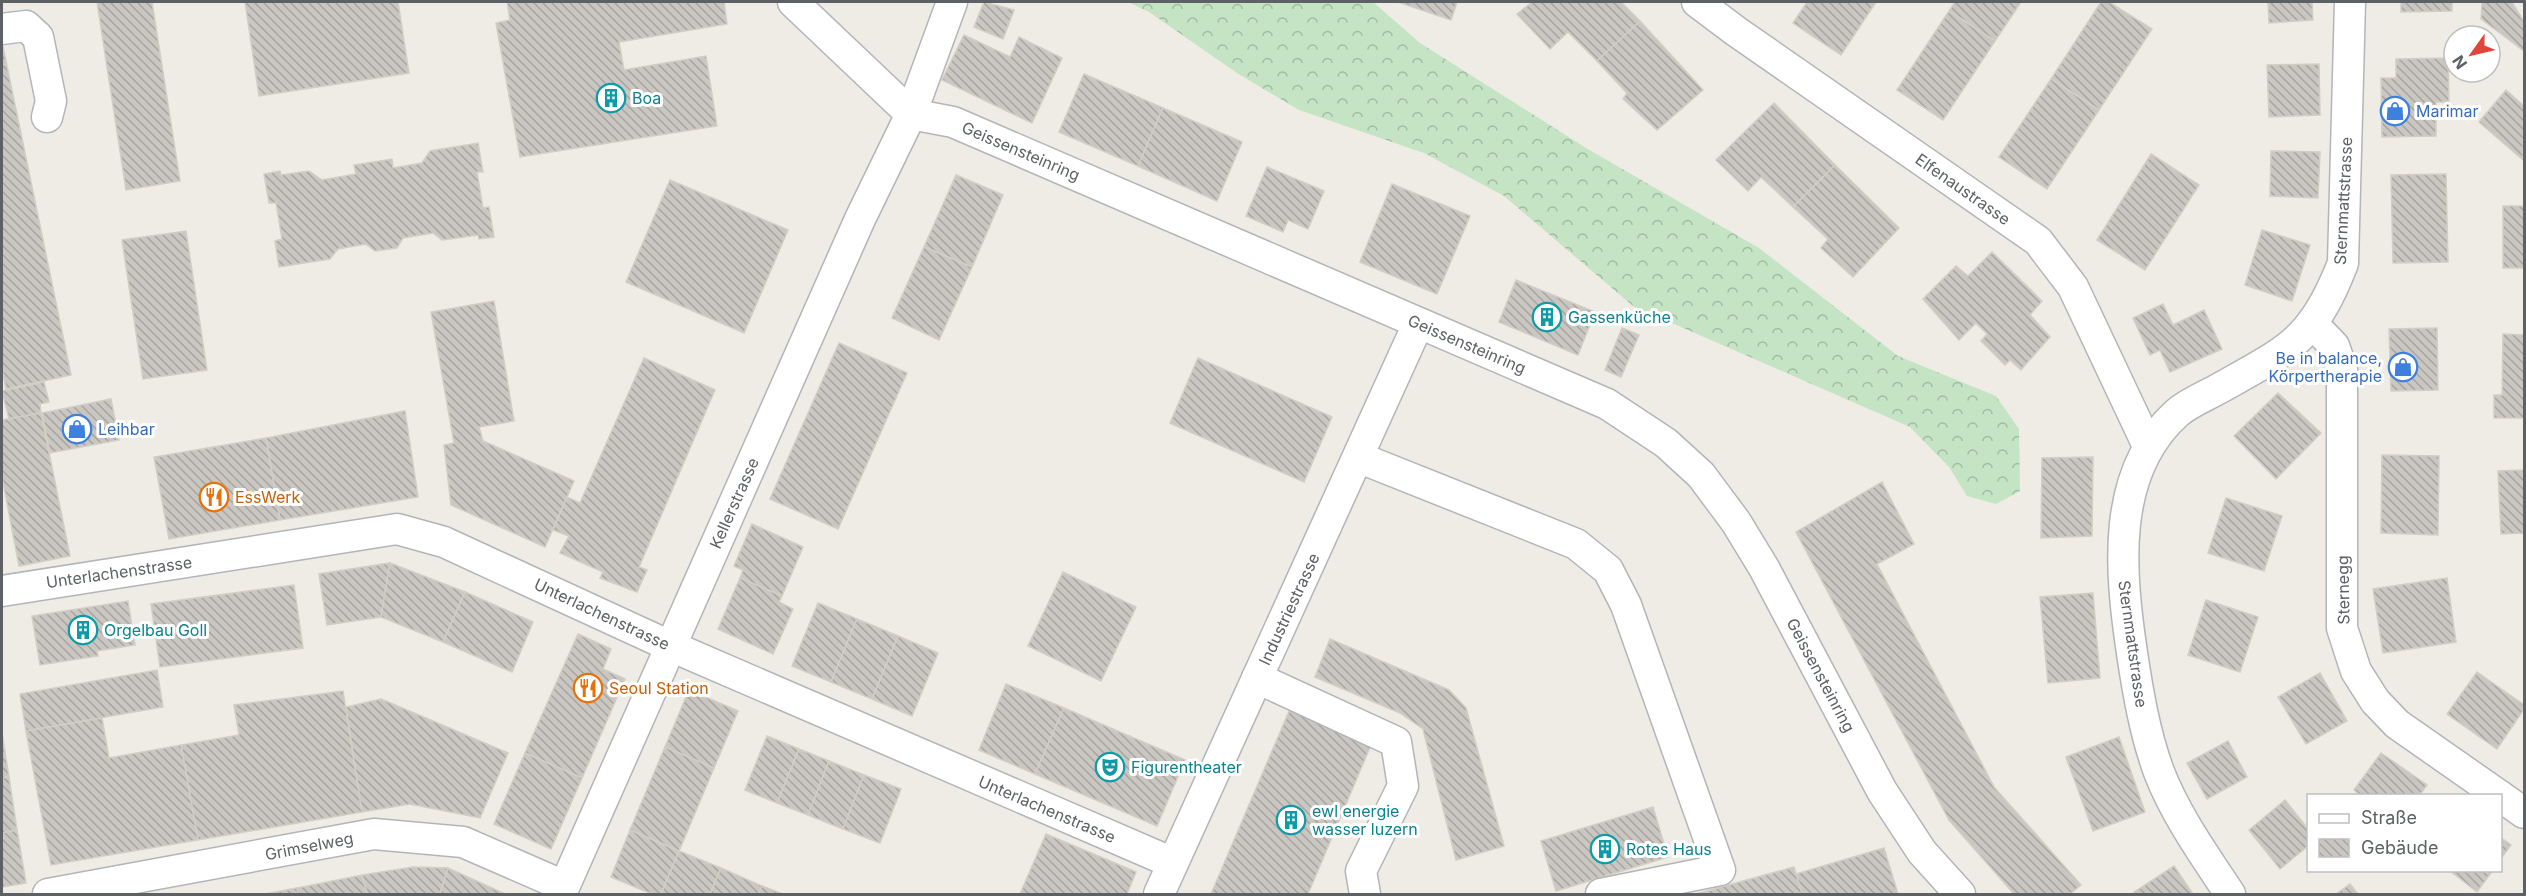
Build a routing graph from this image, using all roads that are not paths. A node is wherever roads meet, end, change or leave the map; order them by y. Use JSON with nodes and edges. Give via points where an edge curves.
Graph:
{"nodes":[{"id":1,"x":793,"y":2,"type":"edge"},
{"id":2,"x":952,"y":2,"type":"edge"},
{"id":3,"x":1697,"y":2,"type":"edge"},
{"id":4,"x":2350,"y":2,"type":"edge"},
{"id":5,"x":2,"y":29,"type":"edge"},
{"id":6,"x":911,"y":114,"type":"junction"},
{"id":7,"x":47,"y":117,"type":"dead end"},
{"id":8,"x":1419,"y":324,"type":"junction"},
{"id":9,"x":2313,"y":324,"type":"junction"},
{"id":10,"x":2148,"y":446,"type":"junction"},
{"id":11,"x":1360,"y":458,"type":"junction"},
{"id":12,"x":2,"y":591,"type":"edge"},
{"id":13,"x":671,"y":646,"type":"junction"},
{"id":14,"x":1257,"y":678,"type":"junction"},
{"id":15,"x":2497,"y":794,"type":"edge"},
{"id":16,"x":2502,"y":797,"type":"edge"},
{"id":17,"x":2524,"y":813,"type":"edge"},
{"id":18,"x":1173,"y":863,"type":"junction"},
{"id":19,"x":562,"y":890,"type":"edge"},
{"id":20,"x":48,"y":894,"type":"edge"},
{"id":21,"x":1159,"y":894,"type":"edge"},
{"id":22,"x":1365,"y":894,"type":"edge"},
{"id":23,"x":1601,"y":894,"type":"edge"},
{"id":24,"x":1960,"y":894,"type":"edge"},
{"id":25,"x":2230,"y":894,"type":"edge"}],
"edges":[{"from":1,"to":6,"type":"street"},
{"from":2,"to":6,"type":"street","name":"Kellerstrasse"},
{"from":3,"to":10,"type":"street","name":"Elfenaustrasse","via":[[2038,241],[2073,287]]},
{"from":4,"to":9,"type":"street","name":"Sternmattstrasse","via":[[2343,263],[2331,295]]},
{"from":5,"to":7,"type":"street","via":[[26,26],[38,36],[51,101]]},
{"from":6,"to":8,"type":"street","name":"Geissensteinring","via":[[953,122]]},
{"from":6,"to":13,"type":"street","name":"Kellerstrasse","via":[[860,219]]},
{"from":8,"to":11,"type":"street","name":"Industriestrasse"},
{"from":8,"to":24,"type":"street","name":"Geissensteinring","via":[[1607,404],[1666,443],[1701,475],[1764,568],[1882,791],[1922,852]]},
{"from":9,"to":10,"type":"street","name":"Sternmattstrasse","via":[[2288,349],[2178,412]]},
{"from":9,"to":15,"type":"street","name":"Sternegg","via":[[2334,345],[2342,369],[2342,628],[2356,671],[2375,701],[2397,724]]},
{"from":10,"to":25,"type":"street","name":"Sternmattstrasse","via":[[2124,524],[2122,579],[2140,707],[2160,773],[2194,840]]},
{"from":11,"to":14,"type":"street","name":"Industriestrasse"},
{"from":11,"to":23,"type":"street","via":[[1576,544],[1608,570],[1626,605],[1720,870]]},
{"from":12,"to":13,"type":"street","name":"Unterlachenstrasse","via":[[397,529],[444,542]]},
{"from":13,"to":18,"type":"street","name":"Unterlachenstrasse"},
{"from":13,"to":19,"type":"street","name":"Kellerstrasse"},
{"from":14,"to":18,"type":"street","name":"Industriestrasse"},
{"from":14,"to":22,"type":"street","via":[[1396,742],[1403,786],[1361,871]]},
{"from":16,"to":17,"type":"street","name":"Sternegg"},
{"from":18,"to":21,"type":"street","name":"Industriestrasse"},
{"from":19,"to":20,"type":"street","name":"Grimselweg","via":[[463,842],[374,834]]}]}
